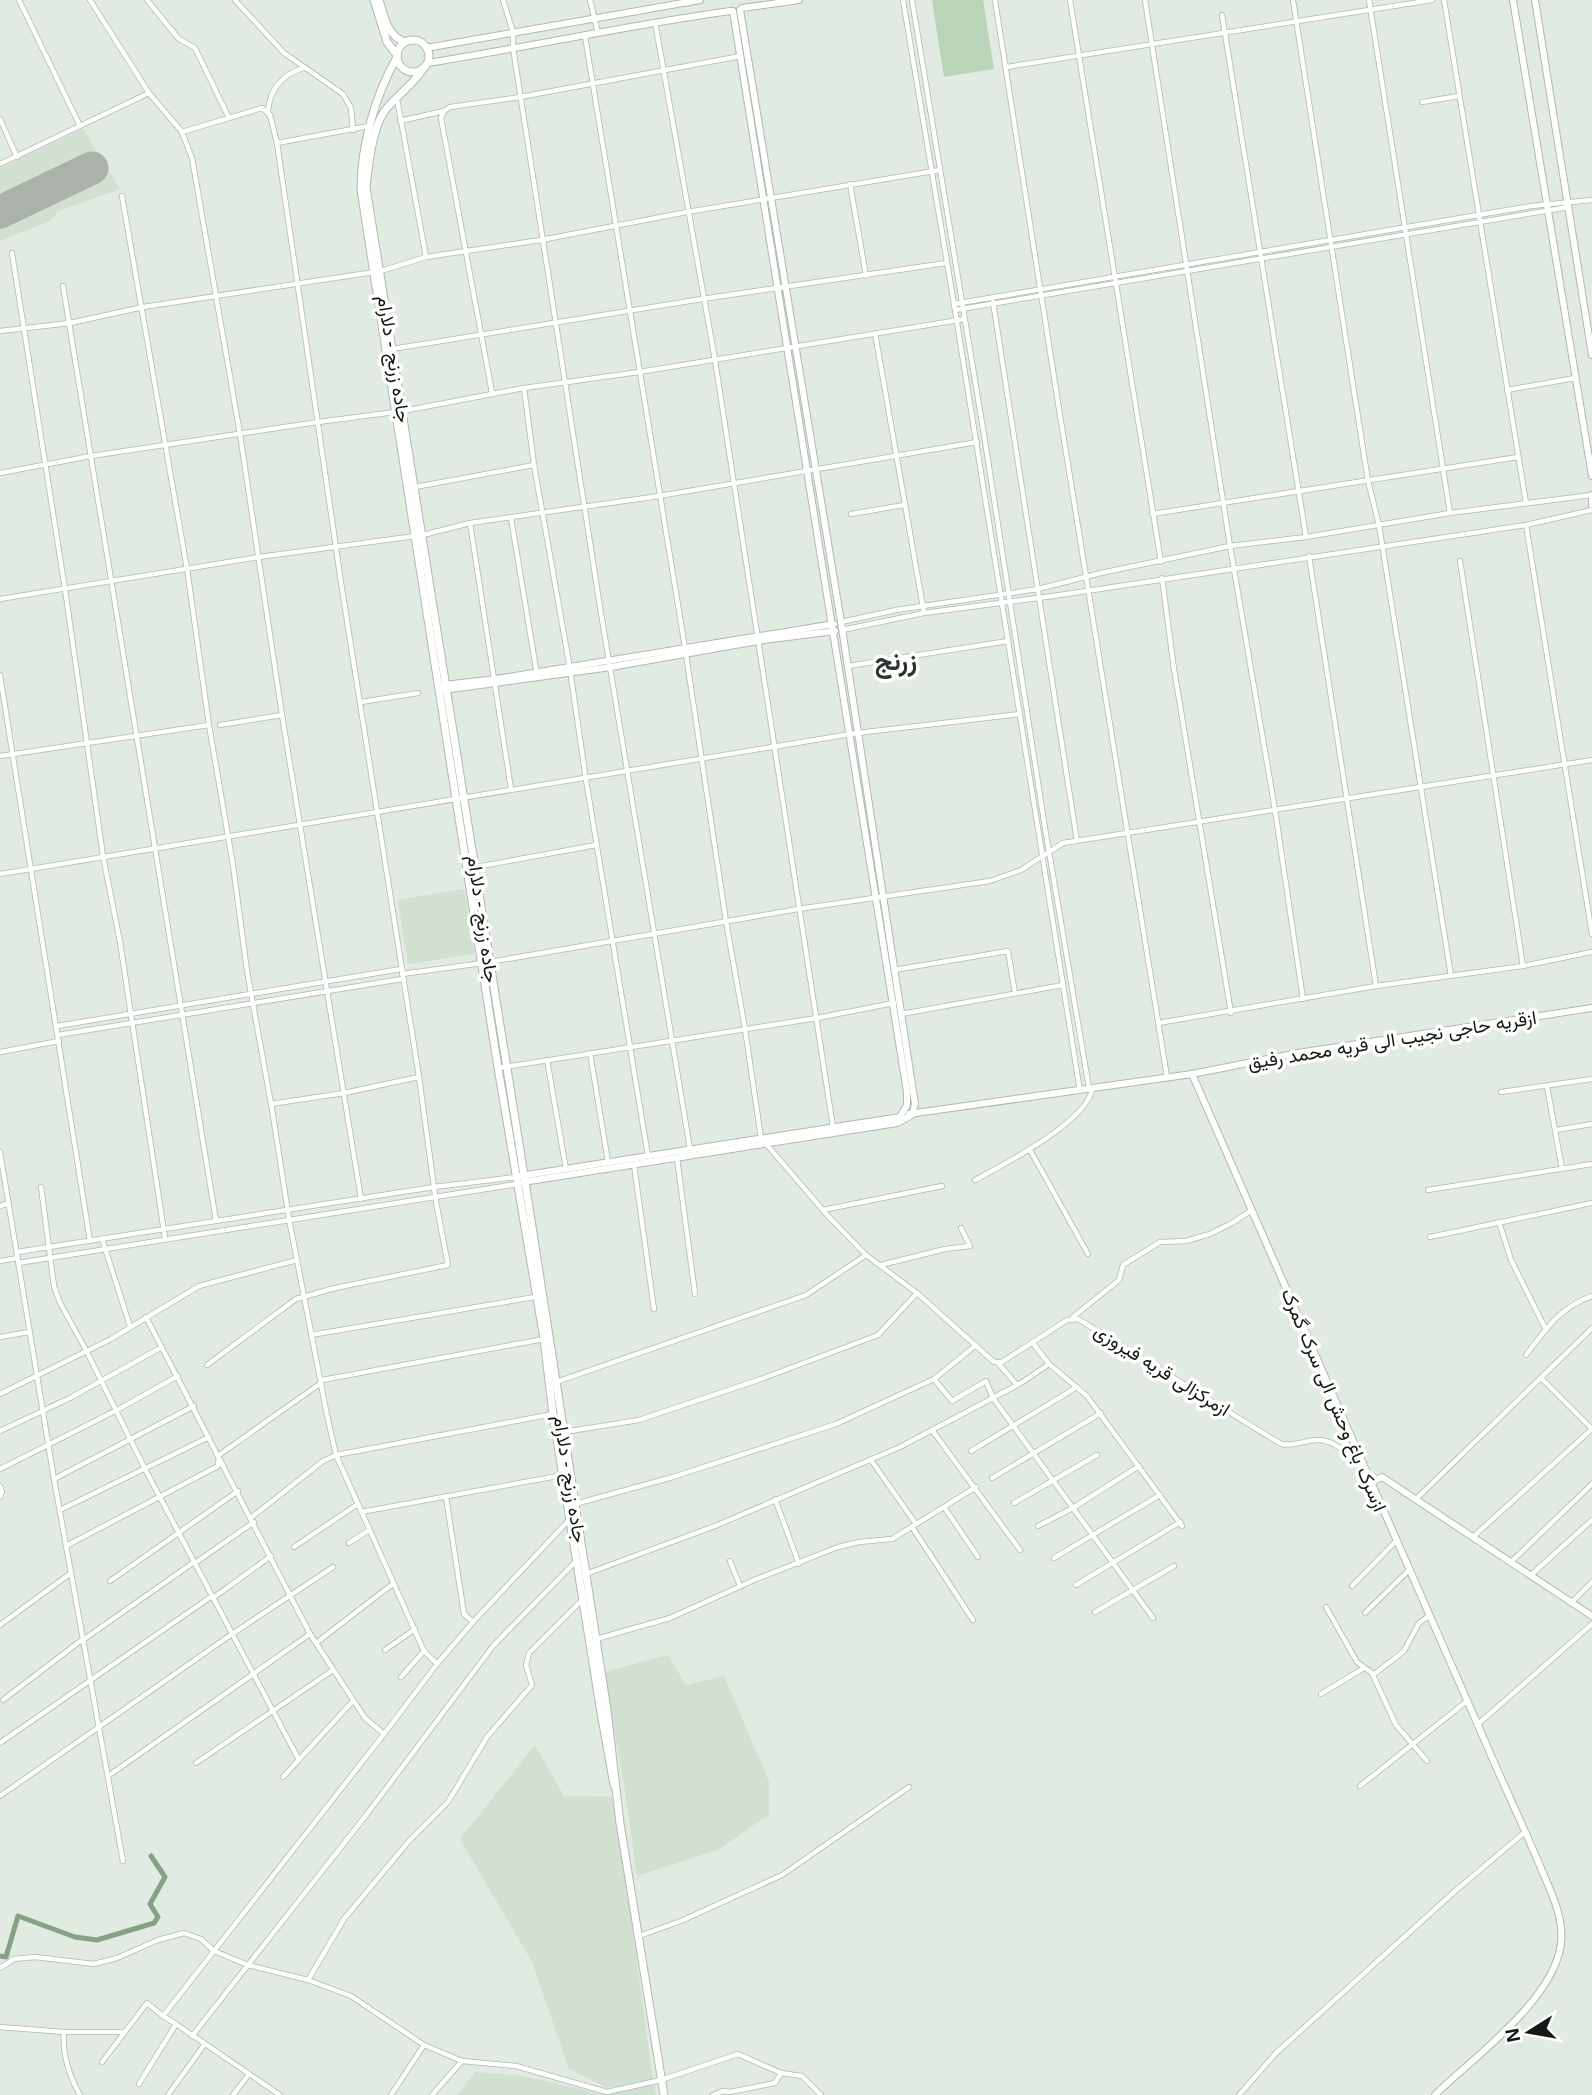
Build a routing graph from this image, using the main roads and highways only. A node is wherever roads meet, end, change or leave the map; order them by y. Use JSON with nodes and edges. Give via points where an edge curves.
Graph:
{"nodes":[{"id":1,"x":376,"y":0,"type":"edge"},
{"id":2,"x":700,"y":0,"type":"edge"},
{"id":3,"x":744,"y":0,"type":"edge"},
{"id":4,"x":799,"y":0,"type":"edge"},
{"id":5,"x":1513,"y":0,"type":"edge"},
{"id":6,"x":1535,"y":0,"type":"edge"},
{"id":7,"x":726,"y":2,"type":"dead end"},
{"id":8,"x":736,"y":10,"type":"junction"},
{"id":9,"x":405,"y":42,"type":"junction"},
{"id":10,"x":426,"y":48,"type":"junction"},
{"id":11,"x":397,"y":56,"type":"junction"},
{"id":12,"x":426,"y":65,"type":"junction"},
{"id":13,"x":749,"y":84,"type":"junction"},
{"id":14,"x":377,"y":271,"type":"junction"},
{"id":15,"x":782,"y":288,"type":"junction"},
{"id":16,"x":1592,"y":355,"type":"edge"},
{"id":17,"x":399,"y":412,"type":"junction"},
{"id":18,"x":1592,"y":476,"type":"edge"},
{"id":19,"x":1592,"y":495,"type":"edge"},
{"id":20,"x":1592,"y":508,"type":"edge"},
{"id":21,"x":418,"y":535,"type":"junction"},
{"id":22,"x":841,"y":626,"type":"junction"},
{"id":23,"x":833,"y":628,"type":"junction"},
{"id":24,"x":443,"y":688,"type":"junction"},
{"id":25,"x":853,"y":734,"type":"junction"},
{"id":26,"x":461,"y":799,"type":"junction"},
{"id":27,"x":880,"y":898,"type":"junction"},
{"id":28,"x":486,"y":962,"type":"junction"},
{"id":29,"x":896,"y":1002,"type":"junction"},
{"id":30,"x":1592,"y":1008,"type":"edge"},
{"id":31,"x":1192,"y":1074,"type":"junction"},
{"id":32,"x":903,"y":1113,"type":"junction"},
{"id":33,"x":912,"y":1115,"type":"junction"},
{"id":34,"x":764,"y":1141,"type":"junction"},
{"id":35,"x":521,"y":1179,"type":"junction"},
{"id":36,"x":1370,"y":1483,"type":"junction"},
{"id":37,"x":1592,"y":1616,"type":"edge"},
{"id":38,"x":616,"y":1789,"type":"junction"},
{"id":39,"x":664,"y":2095,"type":"edge"},
{"id":40,"x":1435,"y":2095,"type":"edge"}],
"edges":[{"from":1,"to":9,"type":"highway","via":[[390,32]]},
{"from":1,"to":11,"type":"highway","via":[[387,42]]},
{"from":2,"to":10,"type":"main road"},
{"from":3,"to":8,"type":"main road"},
{"from":4,"to":8,"type":"main road"},
{"from":5,"to":18,"type":"main road"},
{"from":6,"to":16,"type":"main road"},
{"from":7,"to":8,"type":"main road"},
{"from":8,"to":12,"type":"main road"},
{"from":8,"to":13,"type":"main road"},
{"from":8,"to":13,"type":"main road"},
{"from":9,"to":10,"type":"highway","via":[[414,40]]},
{"from":9,"to":11,"type":"highway"},
{"from":10,"to":12,"type":"highway"},
{"from":11,"to":12,"type":"highway","via":[[408,71],[417,72]]},
{"from":11,"to":14,"type":"highway","name":"جاده زرنج - دلارام","via":[[370,125],[362,166],[361,190]]},
{"from":12,"to":14,"type":"highway","name":"جاده زرنج - دلارام","via":[[380,119],[366,187]]},
{"from":13,"to":15,"type":"main road"},
{"from":14,"to":17,"type":"highway","name":"جاده زرنج - دلارام"},
{"from":14,"to":17,"type":"highway","name":"جاده زرنج - دلارام","via":[[393,349]]},
{"from":15,"to":22,"type":"main road","via":[[796,346]]},
{"from":15,"to":23,"type":"main road"},
{"from":17,"to":21,"type":"highway","name":"جاده زرنج - دلارام"},
{"from":17,"to":21,"type":"highway","name":"جاده زرنج - دلارام","via":[[415,487]]},
{"from":19,"to":20,"type":"main road"},
{"from":21,"to":24,"type":"highway","name":"جاده زرنج - دلارام"},
{"from":22,"to":23,"type":"main road"},
{"from":22,"to":25,"type":"main road"},
{"from":23,"to":24,"type":"main road"},
{"from":23,"to":25,"type":"main road"},
{"from":24,"to":26,"type":"highway","name":"جاده زرنج - دلارام"},
{"from":25,"to":27,"type":"main road"},
{"from":26,"to":28,"type":"highway","name":"جاده زرنج - دلارام"},
{"from":26,"to":28,"type":"highway","name":"جاده زرنج - دلارام","via":[[476,867]]},
{"from":27,"to":29,"type":"main road"},
{"from":27,"to":29,"type":"main road"},
{"from":28,"to":35,"type":"highway","name":"جاده زرنج - دلارام"},
{"from":29,"to":32,"type":"main road","via":[[907,1093]]},
{"from":29,"to":33,"type":"main road","via":[[914,1090]]},
{"from":30,"to":31,"type":"main road","name":"ازقریه حاجی نجیب الی قریه محمد رفیق"},
{"from":31,"to":33,"type":"main road","name":"ازقریه حاجی نجیب الی قریه محمد رفیق"},
{"from":31,"to":36,"type":"main road","name":"ازسرک باغ وحش الی سرک گمرک"},
{"from":32,"to":33,"type":"main road"},
{"from":32,"to":34,"type":"main road"},
{"from":33,"to":34,"type":"main road","via":[[897,1123]]},
{"from":34,"to":35,"type":"main road","via":[[634,1165]]},
{"from":34,"to":35,"type":"main road","via":[[566,1168]]},
{"from":35,"to":38,"type":"highway","name":"جاده زرنج - دلارام"},
{"from":35,"to":38,"type":"highway","name":"جاده زرنج - دلارام","via":[[553,1414]]},
{"from":36,"to":37,"type":"main road","via":[[1382,1477]]},
{"from":36,"to":40,"type":"main road","name":"ازسرک باغ وحش الی سرک گمرک","via":[[1553,1895],[1561,1931],[1559,1954],[1544,1989]]},
{"from":38,"to":39,"type":"highway","name":"جاده زرنج - دلارام"}]}
